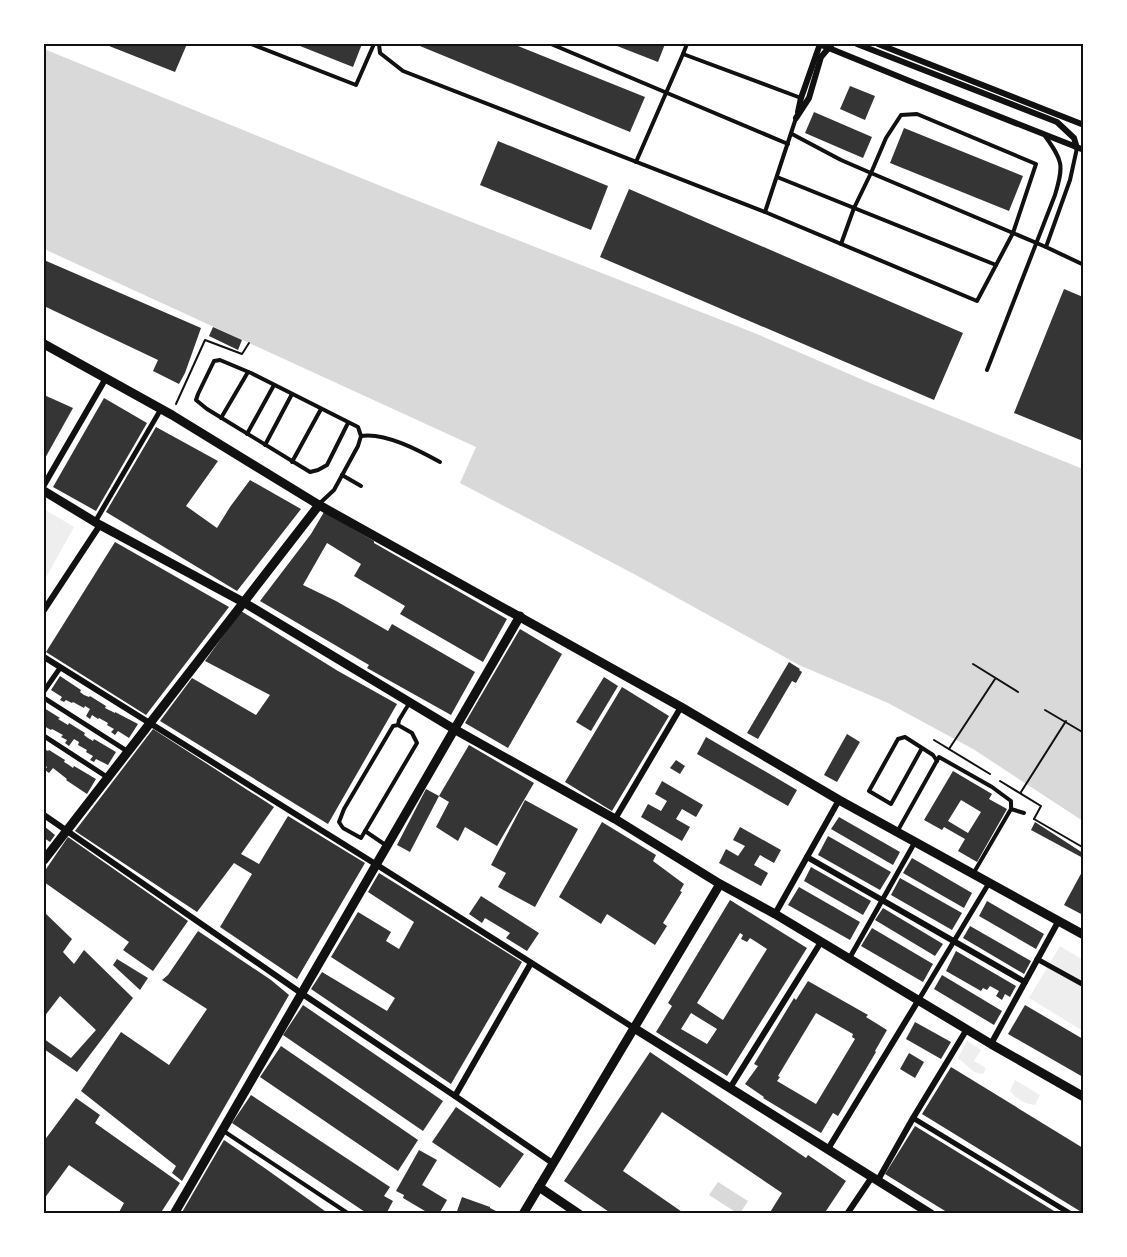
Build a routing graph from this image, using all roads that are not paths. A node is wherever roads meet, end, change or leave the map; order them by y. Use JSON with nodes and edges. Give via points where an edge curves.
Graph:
{"nodes":[{"id":1,"x":251,"y":44,"type":"edge"},
{"id":2,"x":376,"y":44,"type":"edge"},
{"id":3,"x":551,"y":44,"type":"edge"},
{"id":4,"x":687,"y":44,"type":"edge"},
{"id":5,"x":820,"y":44,"type":"edge"},
{"id":6,"x":857,"y":44,"type":"edge"},
{"id":7,"x":878,"y":44,"type":"edge"},
{"id":8,"x":830,"y":45,"type":"edge"},
{"id":9,"x":683,"y":54,"type":"junction"},
{"id":10,"x":666,"y":92,"type":"junction"},
{"id":11,"x":801,"y":98,"type":"junction"},
{"id":12,"x":796,"y":118,"type":"junction"},
{"id":13,"x":1083,"y":125,"type":"edge"},
{"id":14,"x":792,"y":134,"type":"junction"},
{"id":15,"x":1044,"y":135,"type":"junction"},
{"id":16,"x":788,"y":144,"type":"junction"},
{"id":17,"x":1081,"y":150,"type":"edge"},
{"id":18,"x":636,"y":162,"type":"junction"},
{"id":19,"x":871,"y":173,"type":"junction"},
{"id":20,"x":777,"y":177,"type":"junction"},
{"id":21,"x":854,"y":208,"type":"junction"},
{"id":22,"x":765,"y":212,"type":"junction"},
{"id":23,"x":1013,"y":233,"type":"junction"},
{"id":24,"x":1037,"y":243,"type":"junction"},
{"id":25,"x":841,"y":244,"type":"junction"},
{"id":26,"x":1046,"y":247,"type":"junction"},
{"id":27,"x":996,"y":265,"type":"junction"},
{"id":28,"x":1083,"y":265,"type":"edge"},
{"id":29,"x":44,"y":344,"type":"edge"},
{"id":30,"x":987,"y":370,"type":"dead end"},
{"id":31,"x":248,"y":372,"type":"junction"},
{"id":32,"x":106,"y":378,"type":"junction"},
{"id":33,"x":274,"y":385,"type":"junction"},
{"id":34,"x":292,"y":394,"type":"junction"},
{"id":35,"x":160,"y":409,"type":"junction"},
{"id":36,"x":321,"y":409,"type":"junction"},
{"id":37,"x":221,"y":418,"type":"junction"},
{"id":38,"x":348,"y":423,"type":"junction"},
{"id":39,"x":247,"y":434,"type":"junction"},
{"id":40,"x":361,"y":436,"type":"junction"},
{"id":41,"x":265,"y":445,"type":"junction"},
{"id":42,"x":292,"y":462,"type":"junction"},
{"id":43,"x":440,"y":462,"type":"dead end"},
{"id":44,"x":342,"y":475,"type":"junction"},
{"id":45,"x":44,"y":484,"type":"edge"},
{"id":46,"x":361,"y":486,"type":"dead end"},
{"id":47,"x":44,"y":491,"type":"edge"},
{"id":48,"x":319,"y":505,"type":"junction"},
{"id":49,"x":98,"y":523,"type":"junction"},
{"id":50,"x":243,"y":602,"type":"junction"},
{"id":51,"x":44,"y":610,"type":"edge"},
{"id":52,"x":520,"y":616,"type":"junction"},
{"id":53,"x":44,"y":657,"type":"edge"},
{"id":54,"x":60,"y":668,"type":"junction"},
{"id":55,"x":44,"y":692,"type":"edge"},
{"id":56,"x":44,"y":698,"type":"edge"},
{"id":57,"x":410,"y":702,"type":"junction"},
{"id":58,"x":681,"y":707,"type":"junction"},
{"id":59,"x":148,"y":723,"type":"junction"},
{"id":60,"x":398,"y":725,"type":"junction"},
{"id":61,"x":454,"y":729,"type":"junction"},
{"id":62,"x":44,"y":736,"type":"edge"},
{"id":63,"x":922,"y":748,"type":"junction"},
{"id":64,"x":127,"y":751,"type":"junction"},
{"id":65,"x":937,"y":761,"type":"junction"},
{"id":66,"x":107,"y":777,"type":"junction"},
{"id":67,"x":839,"y":800,"type":"junction"},
{"id":68,"x":1011,"y":809,"type":"junction"},
{"id":69,"x":1024,"y":813,"type":"road end"},
{"id":70,"x":44,"y":815,"type":"edge"},
{"id":71,"x":615,"y":819,"type":"junction"},
{"id":72,"x":66,"y":830,"type":"junction"},
{"id":73,"x":365,"y":831,"type":"junction"},
{"id":74,"x":897,"y":832,"type":"junction"},
{"id":75,"x":915,"y":842,"type":"junction"},
{"id":76,"x":388,"y":846,"type":"junction"},
{"id":77,"x":807,"y":857,"type":"junction"},
{"id":78,"x":44,"y":860,"type":"edge"},
{"id":79,"x":377,"y":865,"type":"junction"},
{"id":80,"x":973,"y":874,"type":"junction"},
{"id":81,"x":720,"y":884,"type":"junction"},
{"id":82,"x":989,"y":884,"type":"junction"},
{"id":83,"x":882,"y":901,"type":"junction"},
{"id":84,"x":775,"y":914,"type":"junction"},
{"id":85,"x":1058,"y":921,"type":"junction"},
{"id":86,"x":1083,"y":935,"type":"edge"},
{"id":87,"x":821,"y":942,"type":"junction"},
{"id":88,"x":954,"y":942,"type":"junction"},
{"id":89,"x":849,"y":959,"type":"junction"},
{"id":90,"x":1037,"y":959,"type":"junction"},
{"id":91,"x":531,"y":963,"type":"junction"},
{"id":92,"x":1025,"y":982,"type":"junction"},
{"id":93,"x":1083,"y":985,"type":"edge"},
{"id":94,"x":301,"y":993,"type":"junction"},
{"id":95,"x":918,"y":1000,"type":"junction"},
{"id":96,"x":634,"y":1028,"type":"junction"},
{"id":97,"x":967,"y":1029,"type":"junction"},
{"id":98,"x":991,"y":1044,"type":"junction"},
{"id":99,"x":730,"y":1088,"type":"junction"},
{"id":100,"x":455,"y":1096,"type":"junction"},
{"id":101,"x":1083,"y":1097,"type":"edge"},
{"id":102,"x":913,"y":1118,"type":"junction"},
{"id":103,"x":222,"y":1130,"type":"junction"},
{"id":104,"x":828,"y":1149,"type":"junction"},
{"id":105,"x":554,"y":1164,"type":"junction"},
{"id":106,"x":875,"y":1179,"type":"junction"},
{"id":107,"x":539,"y":1187,"type":"junction"},
{"id":108,"x":174,"y":1214,"type":"edge"},
{"id":109,"x":349,"y":1214,"type":"edge"},
{"id":110,"x":523,"y":1214,"type":"edge"},
{"id":111,"x":579,"y":1214,"type":"edge"},
{"id":112,"x":847,"y":1214,"type":"edge"},
{"id":113,"x":931,"y":1214,"type":"edge"},
{"id":114,"x":1071,"y":1214,"type":"edge"}],
"edges":[{"from":1,"to":2,"type":"lane","via":[[356,85]]},
{"from":2,"to":18,"type":"lane","via":[[380,53],[403,71]]},
{"from":3,"to":10,"type":"lane"},
{"from":4,"to":9,"type":"lane"},
{"from":5,"to":8,"type":"street"},
{"from":5,"to":11,"type":"street"},
{"from":6,"to":17,"type":"street","via":[[1057,122]]},
{"from":7,"to":13,"type":"street"},
{"from":8,"to":12,"type":"street","via":[[821,57],[809,98]]},
{"from":8,"to":15,"type":"street"},
{"from":9,"to":10,"type":"lane"},
{"from":9,"to":11,"type":"lane"},
{"from":10,"to":16,"type":"lane"},
{"from":10,"to":18,"type":"lane"},
{"from":11,"to":12,"type":"street"},
{"from":12,"to":14,"type":"lane"},
{"from":14,"to":16,"type":"lane"},
{"from":14,"to":19,"type":"lane"},
{"from":15,"to":17,"type":"street"},
{"from":15,"to":24,"type":"lane","via":[[1055,150],[1062,173]]},
{"from":16,"to":20,"type":"lane"},
{"from":17,"to":26,"type":"lane"},
{"from":18,"to":22,"type":"lane"},
{"from":19,"to":21,"type":"lane"},
{"from":19,"to":23,"type":"lane"},
{"from":19,"to":23,"type":"lane","via":[[901,115],[917,114],[1036,164]]},
{"from":20,"to":21,"type":"lane"},
{"from":20,"to":22,"type":"lane"},
{"from":21,"to":25,"type":"lane"},
{"from":21,"to":27,"type":"lane"},
{"from":22,"to":25,"type":"lane"},
{"from":23,"to":24,"type":"lane"},
{"from":23,"to":27,"type":"lane"},
{"from":24,"to":26,"type":"lane"},
{"from":24,"to":30,"type":"lane"},
{"from":25,"to":27,"type":"lane","via":[[977,301]]},
{"from":26,"to":28,"type":"lane"},
{"from":29,"to":32,"type":"street"},
{"from":31,"to":33,"type":"lane"},
{"from":31,"to":37,"type":"lane"},
{"from":31,"to":37,"type":"lane","via":[[214,361],[196,400]]},
{"from":32,"to":35,"type":"street"},
{"from":32,"to":45,"type":"street"},
{"from":33,"to":34,"type":"lane"},
{"from":33,"to":39,"type":"lane"},
{"from":34,"to":36,"type":"lane"},
{"from":34,"to":41,"type":"lane"},
{"from":35,"to":48,"type":"street"},
{"from":35,"to":49,"type":"street"},
{"from":36,"to":38,"type":"lane"},
{"from":36,"to":42,"type":"lane"},
{"from":37,"to":39,"type":"lane"},
{"from":38,"to":40,"type":"lane","via":[[358,427]]},
{"from":38,"to":42,"type":"lane","via":[[327,465],[310,472]]},
{"from":39,"to":41,"type":"lane"},
{"from":40,"to":43,"type":"lane","via":[[380,437],[414,448]]},
{"from":40,"to":44,"type":"lane"},
{"from":41,"to":42,"type":"lane"},
{"from":44,"to":46,"type":"lane"},
{"from":44,"to":48,"type":"lane"},
{"from":47,"to":49,"type":"street"},
{"from":48,"to":50,"type":"street"},
{"from":48,"to":52,"type":"street"},
{"from":49,"to":50,"type":"street"},
{"from":49,"to":51,"type":"street"},
{"from":50,"to":57,"type":"street"},
{"from":50,"to":59,"type":"street"},
{"from":52,"to":58,"type":"street"},
{"from":52,"to":61,"type":"street"},
{"from":53,"to":54,"type":"street"},
{"from":54,"to":55,"type":"street"},
{"from":54,"to":59,"type":"street"},
{"from":56,"to":64,"type":"street"},
{"from":57,"to":60,"type":"lane"},
{"from":57,"to":61,"type":"street"},
{"from":58,"to":67,"type":"street"},
{"from":58,"to":71,"type":"street"},
{"from":59,"to":64,"type":"street"},
{"from":59,"to":79,"type":"street"},
{"from":60,"to":73,"type":"lane","via":[[412,733],[417,743]]},
{"from":60,"to":73,"type":"lane","via":[[393,726],[339,822],[361,838]]},
{"from":61,"to":71,"type":"street"},
{"from":61,"to":76,"type":"street"},
{"from":62,"to":66,"type":"street"},
{"from":63,"to":63,"type":"lane","via":[[905,737],[898,740],[869,791],[891,804]]},
{"from":63,"to":65,"type":"lane"},
{"from":64,"to":66,"type":"street"},
{"from":65,"to":68,"type":"lane","via":[[939,757],[992,787],[1011,801]]},
{"from":65,"to":74,"type":"lane"},
{"from":66,"to":72,"type":"street"},
{"from":67,"to":74,"type":"street"},
{"from":67,"to":77,"type":"street"},
{"from":68,"to":69,"type":"lane"},
{"from":68,"to":80,"type":"lane"},
{"from":70,"to":72,"type":"street"},
{"from":71,"to":81,"type":"street"},
{"from":72,"to":78,"type":"street"},
{"from":72,"to":94,"type":"street"},
{"from":73,"to":76,"type":"lane"},
{"from":74,"to":75,"type":"street"},
{"from":75,"to":80,"type":"street"},
{"from":75,"to":83,"type":"street"},
{"from":76,"to":79,"type":"street"},
{"from":77,"to":83,"type":"street"},
{"from":77,"to":84,"type":"street"},
{"from":79,"to":91,"type":"street"},
{"from":79,"to":94,"type":"street"},
{"from":80,"to":82,"type":"street"},
{"from":81,"to":84,"type":"street"},
{"from":81,"to":96,"type":"street"},
{"from":82,"to":85,"type":"street"},
{"from":82,"to":88,"type":"street"},
{"from":83,"to":88,"type":"street"},
{"from":83,"to":89,"type":"street"},
{"from":84,"to":87,"type":"street"},
{"from":85,"to":86,"type":"street"},
{"from":85,"to":90,"type":"street"},
{"from":87,"to":89,"type":"street"},
{"from":87,"to":99,"type":"street"},
{"from":88,"to":92,"type":"street"},
{"from":88,"to":95,"type":"street"},
{"from":89,"to":95,"type":"street"},
{"from":90,"to":92,"type":"street"},
{"from":90,"to":93,"type":"street"},
{"from":91,"to":96,"type":"street"},
{"from":91,"to":100,"type":"street"},
{"from":92,"to":98,"type":"street"},
{"from":94,"to":100,"type":"street"},
{"from":94,"to":103,"type":"street"},
{"from":95,"to":97,"type":"street"},
{"from":95,"to":104,"type":"street"},
{"from":96,"to":99,"type":"street"},
{"from":96,"to":105,"type":"street"},
{"from":97,"to":98,"type":"street"},
{"from":97,"to":102,"type":"street"},
{"from":98,"to":101,"type":"street"},
{"from":99,"to":104,"type":"street"},
{"from":100,"to":105,"type":"street"},
{"from":102,"to":106,"type":"street"},
{"from":102,"to":114,"type":"street"},
{"from":103,"to":108,"type":"street"},
{"from":103,"to":109,"type":"lane"},
{"from":104,"to":106,"type":"street"},
{"from":105,"to":107,"type":"street"},
{"from":106,"to":112,"type":"street"},
{"from":106,"to":113,"type":"street"},
{"from":107,"to":110,"type":"street"},
{"from":107,"to":111,"type":"street"}]}
